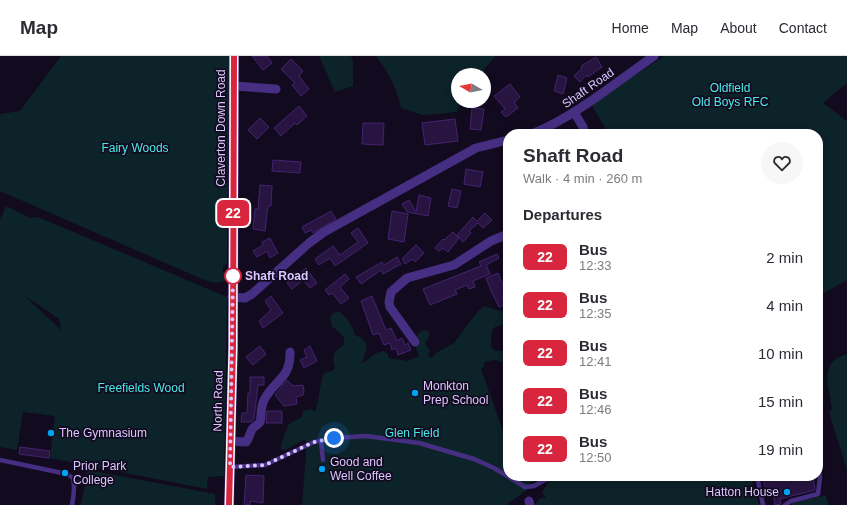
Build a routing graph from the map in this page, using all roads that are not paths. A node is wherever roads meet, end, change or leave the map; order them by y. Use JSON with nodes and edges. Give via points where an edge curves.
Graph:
{"nodes":[{"id":1,"x":234,"y":56,"type":"edge"},
{"id":2,"x":654,"y":56,"type":"edge"},
{"id":3,"x":234,"y":86,"type":"junction"},
{"id":4,"x":276,"y":88,"type":"dead end"},
{"id":5,"x":574,"y":112,"type":"junction"},
{"id":6,"x":543,"y":129,"type":"edge"},
{"id":7,"x":583,"y":129,"type":"edge"},
{"id":8,"x":503,"y":141,"type":"edge"},
{"id":9,"x":503,"y":236,"type":"edge"},
{"id":10,"x":232,"y":297,"type":"junction"},
{"id":11,"x":414,"y":342,"type":"dead end"},
{"id":12,"x":290,"y":352,"type":"dead end"},
{"id":13,"x":230,"y":441,"type":"junction"},
{"id":14,"x":321,"y":441,"type":"junction"},
{"id":15,"x":0,"y":460,"type":"edge"},
{"id":16,"x":323,"y":460,"type":"dead end"},
{"id":17,"x":230,"y":467,"type":"junction"},
{"id":18,"x":503,"y":474,"type":"edge"},
{"id":19,"x":515,"y":481,"type":"edge"},
{"id":20,"x":540,"y":481,"type":"edge"},
{"id":21,"x":758,"y":481,"type":"edge"},
{"id":22,"x":820,"y":481,"type":"edge"},
{"id":23,"x":94,"y":482,"type":"dead end"},
{"id":24,"x":75,"y":484,"type":"junction"},
{"id":25,"x":72,"y":505,"type":"edge"},
{"id":26,"x":229,"y":505,"type":"edge"},
{"id":27,"x":763,"y":505,"type":"edge"},
{"id":28,"x":785,"y":505,"type":"edge"}],
"edges":[{"from":1,"to":3,"type":"street","name":"Claverton Down Road"},
{"from":2,"to":5,"type":"street","name":"Shaft Road"},
{"from":3,"to":4,"type":"street"},
{"from":3,"to":10,"type":"street","name":"Claverton Down Road"},
{"from":5,"to":6,"type":"street","name":"Shaft Road"},
{"from":5,"to":7,"type":"street"},
{"from":8,"to":10,"type":"street","via":[[476,148],[350,217],[324,232],[252,294],[245,298]]},
{"from":9,"to":11,"type":"street","via":[[454,265],[407,278],[391,292],[388,302],[390,307]]},
{"from":10,"to":13,"type":"street","name":"North Road"},
{"from":12,"to":13,"type":"street","via":[[290,366],[264,400],[259,423],[251,431],[248,440]]},
{"from":13,"to":17,"type":"street","name":"North Road"},
{"from":14,"to":16,"type":"lane"},
{"from":14,"to":17,"type":"lane","via":[[297,449],[265,465]]},
{"from":14,"to":18,"type":"lane","via":[[366,436],[419,443],[474,459]]},
{"from":15,"to":24,"type":"lane","via":[[67,474],[73,478]]},
{"from":17,"to":26,"type":"street","name":"North Road"},
{"from":19,"to":20,"type":"lane","via":[[525,487],[534,486]]},
{"from":21,"to":27,"type":"lane"},
{"from":22,"to":28,"type":"lane","via":[[818,494]]},
{"from":23,"to":24,"type":"lane","via":[[86,480]]},
{"from":24,"to":25,"type":"lane"}]}
